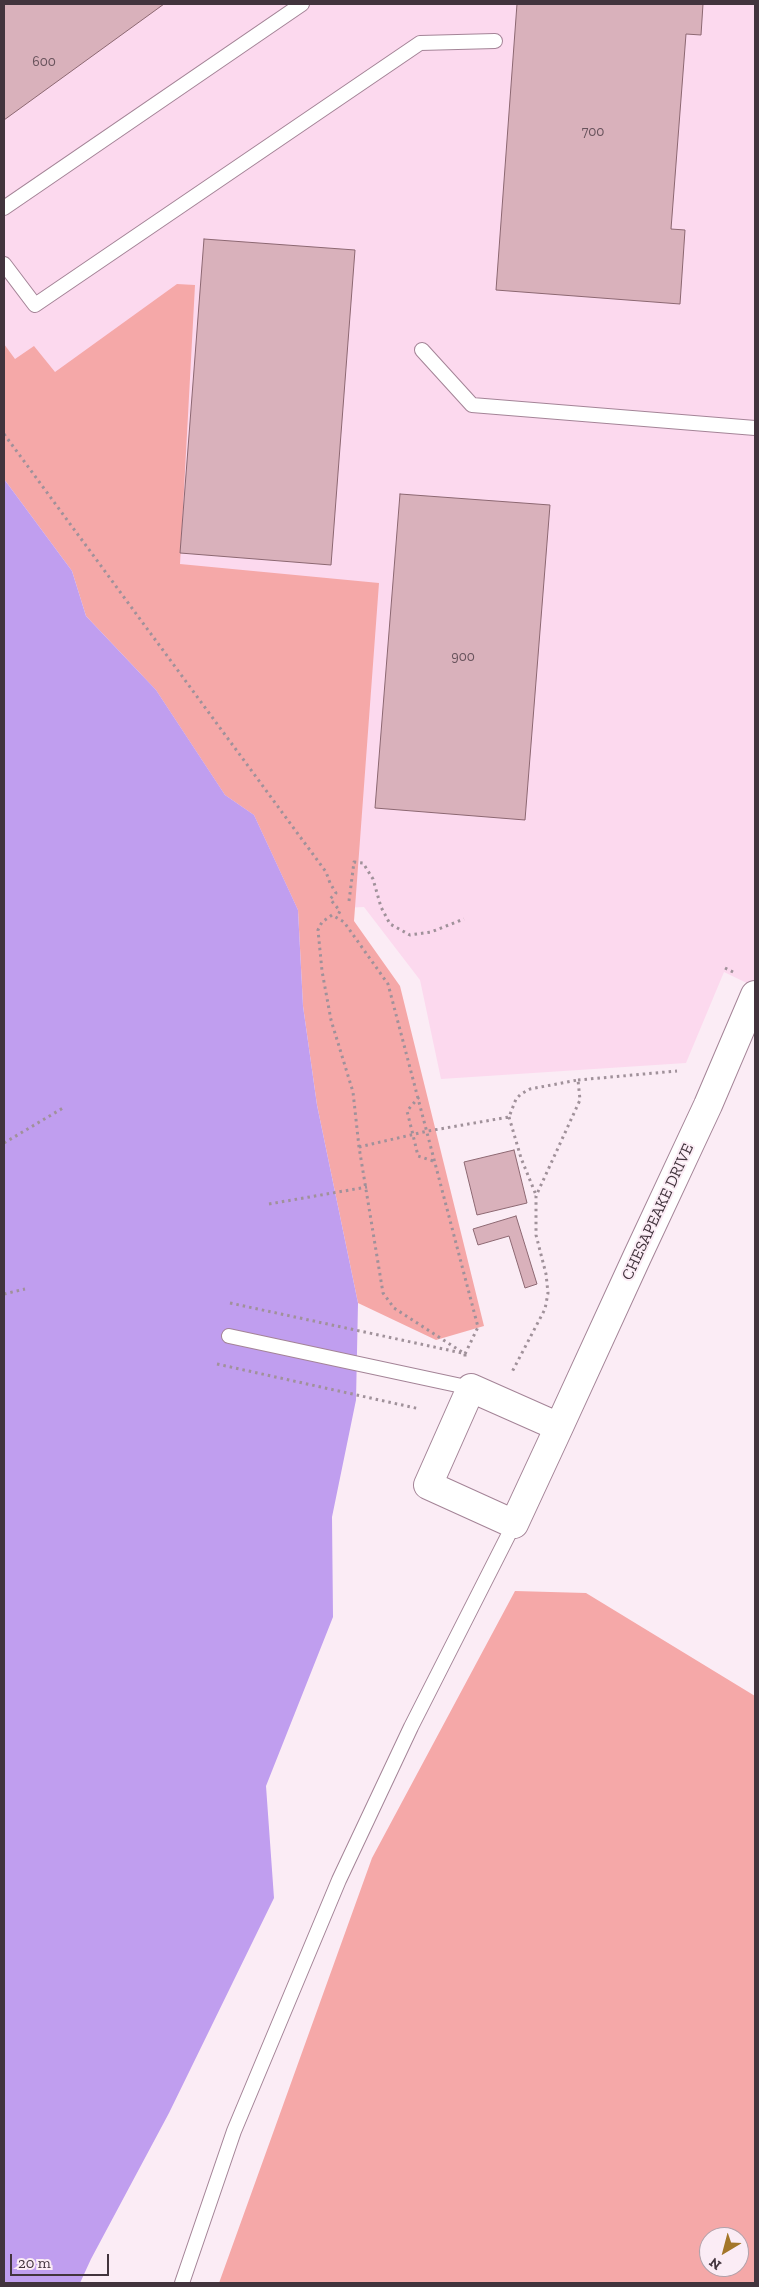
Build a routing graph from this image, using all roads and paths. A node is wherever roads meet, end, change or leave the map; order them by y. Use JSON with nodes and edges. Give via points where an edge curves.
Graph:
{"nodes":[{"id":1,"x":302,"y":4,"type":"edge"},
{"id":2,"x":495,"y":42,"type":"dead end"},
{"id":3,"x":4,"y":208,"type":"edge"},
{"id":4,"x":4,"y":264,"type":"edge"},
{"id":5,"x":422,"y":350,"type":"dead end"},
{"id":6,"x":755,"y":428,"type":"edge"},
{"id":7,"x":4,"y":434,"type":"edge"},
{"id":8,"x":349,"y":901,"type":"dead end"},
{"id":9,"x":337,"y":917,"type":"junction"},
{"id":10,"x":464,"y":919,"type":"dead end"},
{"id":11,"x":725,"y":968,"type":"dead end"},
{"id":12,"x":738,"y":974,"type":"dead end"},
{"id":13,"x":755,"y":995,"type":"edge"},
{"id":14,"x":750,"y":1026,"type":"edge"},
{"id":15,"x":677,"y":1071,"type":"dead end"},
{"id":16,"x":578,"y":1080,"type":"junction"},
{"id":17,"x":418,"y":1096,"type":"junction"},
{"id":18,"x":63,"y":1108,"type":"dead end"},
{"id":19,"x":509,"y":1117,"type":"junction"},
{"id":20,"x":428,"y":1130,"type":"junction"},
{"id":21,"x":413,"y":1134,"type":"junction"},
{"id":22,"x":4,"y":1143,"type":"edge"},
{"id":23,"x":359,"y":1147,"type":"junction"},
{"id":24,"x":436,"y":1162,"type":"junction"},
{"id":25,"x":366,"y":1187,"type":"junction"},
{"id":26,"x":536,"y":1196,"type":"junction"},
{"id":27,"x":269,"y":1204,"type":"dead end"},
{"id":28,"x":25,"y":1289,"type":"dead end"},
{"id":29,"x":4,"y":1294,"type":"edge"},
{"id":30,"x":230,"y":1303,"type":"dead end"},
{"id":31,"x":229,"y":1336,"type":"dead end"},
{"id":32,"x":439,"y":1349,"type":"dead end"},
{"id":33,"x":465,"y":1354,"type":"junction"},
{"id":34,"x":217,"y":1364,"type":"dead end"},
{"id":35,"x":511,"y":1375,"type":"dead end"},
{"id":36,"x":471,"y":1388,"type":"junction"},
{"id":37,"x":420,"y":1409,"type":"dead end"},
{"id":38,"x":559,"y":1427,"type":"junction"},
{"id":39,"x":514,"y":1524,"type":"junction"},
{"id":40,"x":182,"y":2283,"type":"edge"}],
"edges":[{"from":1,"to":3,"type":"lane"},
{"from":2,"to":4,"type":"lane","via":[[420,43],[35,305]]},
{"from":5,"to":6,"type":"lane","via":[[472,405]]},
{"from":7,"to":9,"type":"path","via":[[326,872],[336,892],[330,899],[340,911]]},
{"from":8,"to":10,"type":"path","via":[[354,862],[363,863],[390,924],[410,936]]},
{"from":9,"to":17,"type":"path","via":[[344,922],[388,984]]},
{"from":9,"to":23,"type":"path","via":[[332,915],[322,922],[318,941],[331,1020],[353,1092]]},
{"from":11,"to":12,"type":"path"},
{"from":13,"to":14,"type":"street","name":"CHESAPEAKE DRIVE"},
{"from":14,"to":38,"type":"street","name":"CHESAPEAKE DRIVE"},
{"from":15,"to":16,"type":"path"},
{"from":16,"to":19,"type":"path","via":[[526,1092],[516,1099]]},
{"from":16,"to":26,"type":"path","via":[[580,1100]]},
{"from":17,"to":20,"type":"path"},
{"from":17,"to":21,"type":"path","via":[[407,1111]]},
{"from":18,"to":22,"type":"path"},
{"from":19,"to":20,"type":"path"},
{"from":19,"to":26,"type":"path","via":[[520,1158]]},
{"from":20,"to":21,"type":"path"},
{"from":20,"to":24,"type":"path"},
{"from":21,"to":23,"type":"path"},
{"from":21,"to":24,"type":"path","via":[[418,1156]]},
{"from":23,"to":25,"type":"path"},
{"from":24,"to":33,"type":"path","via":[[478,1327]]},
{"from":25,"to":27,"type":"path"},
{"from":25,"to":33,"type":"path","via":[[385,1298],[394,1308]]},
{"from":26,"to":35,"type":"path","via":[[536,1235],[548,1293],[545,1309]]},
{"from":28,"to":29,"type":"path"},
{"from":30,"to":32,"type":"path"},
{"from":31,"to":36,"type":"lane"},
{"from":33,"to":36,"type":"path"},
{"from":34,"to":37,"type":"path"},
{"from":36,"to":38,"type":"street"},
{"from":36,"to":39,"type":"street","via":[[428,1485]]},
{"from":38,"to":39,"type":"street","name":"CHESAPEAKE DRIVE"},
{"from":39,"to":40,"type":"lane","via":[[411,1727],[339,1880],[234,2131]]}]}
